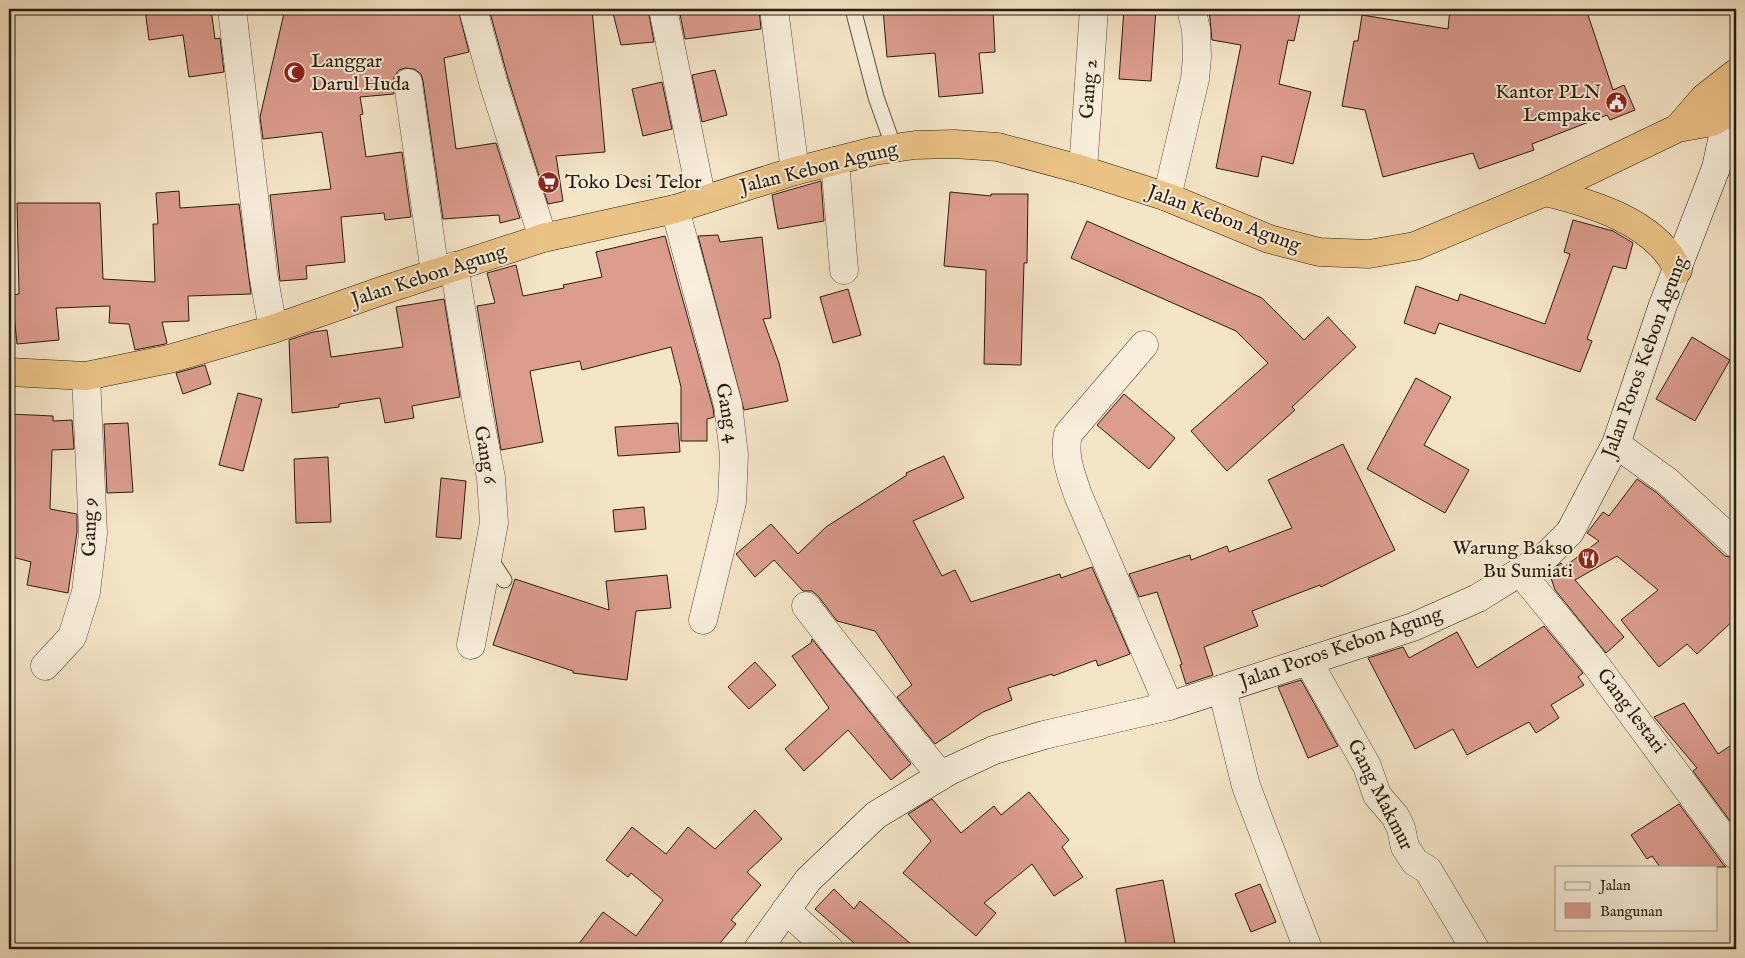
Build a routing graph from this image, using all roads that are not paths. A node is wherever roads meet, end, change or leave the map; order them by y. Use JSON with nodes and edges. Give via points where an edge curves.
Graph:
{"nodes":[{"id":1,"x":232,"y":9,"type":"edge"},
{"id":2,"x":473,"y":9,"type":"edge"},
{"id":3,"x":664,"y":9,"type":"edge"},
{"id":4,"x":774,"y":9,"type":"edge"},
{"id":5,"x":1094,"y":9,"type":"edge"},
{"id":6,"x":1191,"y":9,"type":"edge"},
{"id":7,"x":854,"y":13,"type":"dead end"},
{"id":8,"x":1727,"y":80,"type":"edge"},
{"id":9,"x":408,"y":82,"type":"dead end"},
{"id":10,"x":1732,"y":111,"type":"edge"},
{"id":11,"x":1678,"y":128,"type":"junction"},
{"id":12,"x":894,"y":148,"type":"junction"},
{"id":13,"x":835,"y":161,"type":"junction"},
{"id":14,"x":1083,"y":170,"type":"junction"},
{"id":15,"x":795,"y":171,"type":"junction"},
{"id":16,"x":1545,"y":192,"type":"junction"},
{"id":17,"x":1168,"y":197,"type":"junction"},
{"id":18,"x":702,"y":200,"type":"junction"},
{"id":19,"x":675,"y":209,"type":"junction"},
{"id":20,"x":543,"y":238,"type":"junction"},
{"id":21,"x":444,"y":269,"type":"junction"},
{"id":22,"x":844,"y":270,"type":"dead end"},
{"id":23,"x":1678,"y":270,"type":"junction"},
{"id":24,"x":273,"y":329,"type":"junction"},
{"id":25,"x":1144,"y":345,"type":"dead end"},
{"id":26,"x":9,"y":372,"type":"edge"},
{"id":27,"x":86,"y":376,"type":"junction"},
{"id":28,"x":1616,"y":444,"type":"junction"},
{"id":29,"x":1736,"y":544,"type":"edge"},
{"id":30,"x":488,"y":556,"type":"junction"},
{"id":31,"x":1520,"y":572,"type":"junction"},
{"id":32,"x":504,"y":580,"type":"dead end"},
{"id":33,"x":806,"y":606,"type":"dead end"},
{"id":34,"x":703,"y":620,"type":"dead end"},
{"id":35,"x":472,"y":645,"type":"dead end"},
{"id":36,"x":1308,"y":661,"type":"junction"},
{"id":37,"x":45,"y":666,"type":"dead end"},
{"id":38,"x":1222,"y":689,"type":"junction"},
{"id":39,"x":1168,"y":706,"type":"junction"},
{"id":40,"x":942,"y":776,"type":"junction"},
{"id":41,"x":1736,"y":855,"type":"edge"},
{"id":42,"x":786,"y":910,"type":"junction"},
{"id":43,"x":758,"y":949,"type":"edge"},
{"id":44,"x":829,"y":949,"type":"edge"},
{"id":45,"x":1308,"y":949,"type":"edge"},
{"id":46,"x":1475,"y":949,"type":"edge"}],
"edges":[{"from":1,"to":24,"type":"street","via":[[262,264]]},
{"from":2,"to":20,"type":"street","via":[[492,82]]},
{"from":3,"to":18,"type":"street"},
{"from":4,"to":15,"type":"street"},
{"from":5,"to":14,"type":"street","name":"Gang 2"},
{"from":6,"to":17,"type":"street","via":[[1197,48],[1195,79]]},
{"from":7,"to":12,"type":"lane","via":[[876,97]]},
{"from":8,"to":10,"type":"street"},
{"from":8,"to":11,"type":"highway","via":[[1704,98]]},
{"from":9,"to":21,"type":"street","name":"Gang 6"},
{"from":10,"to":11,"type":"highway","via":[[1712,122]]},
{"from":10,"to":23,"type":"street","name":"Jalan Poros Kebon Agung","via":[[1716,168]]},
{"from":11,"to":16,"type":"highway","name":"Jalan Kebon Agung"},
{"from":12,"to":13,"type":"highway","name":"Jalan Kebon Agung"},
{"from":12,"to":14,"type":"highway","name":"Jalan Kebon Agung","via":[[954,144],[998,147]]},
{"from":13,"to":15,"type":"highway","name":"Jalan Kebon Agung"},
{"from":13,"to":22,"type":"street"},
{"from":14,"to":17,"type":"highway","name":"Jalan Kebon Agung"},
{"from":15,"to":18,"type":"highway","name":"Jalan Kebon Agung"},
{"from":16,"to":17,"type":"highway","name":"Jalan Kebon Agung","via":[[1415,246],[1369,254],[1319,252],[1269,239]]},
{"from":16,"to":23,"type":"highway","via":[[1598,208],[1636,226],[1660,245]]},
{"from":18,"to":19,"type":"highway","name":"Jalan Kebon Agung"},
{"from":19,"to":20,"type":"highway","name":"Jalan Kebon Agung"},
{"from":19,"to":34,"type":"street","name":"Gang 4","via":[[728,405],[734,455],[732,502]]},
{"from":20,"to":21,"type":"highway","name":"Jalan Kebon Agung"},
{"from":21,"to":24,"type":"highway","name":"Jalan Kebon Agung"},
{"from":21,"to":30,"type":"street","name":"Gang 6","via":[[492,478],[494,523]]},
{"from":23,"to":28,"type":"street","name":"Jalan Poros Kebon Agung"},
{"from":24,"to":27,"type":"highway","name":"Jalan Kebon Agung","via":[[170,359]]},
{"from":25,"to":39,"type":"street","via":[[1068,434],[1066,446],[1068,467],[1078,495]]},
{"from":26,"to":27,"type":"highway","name":"Jalan Kebon Agung"},
{"from":27,"to":37,"type":"street","name":"Gang 9","via":[[93,533],[86,592],[72,637]]},
{"from":28,"to":29,"type":"street","via":[[1667,481]]},
{"from":28,"to":31,"type":"street","name":"Jalan Poros Kebon Agung","via":[[1570,532],[1547,555]]},
{"from":30,"to":32,"type":"lane"},
{"from":30,"to":35,"type":"street","name":"Gang 6"},
{"from":31,"to":36,"type":"street","name":"Jalan Poros Kebon Agung","via":[[1478,598],[1413,627]]},
{"from":31,"to":41,"type":"street","name":"Gang lestari","via":[[1590,657]]},
{"from":33,"to":40,"type":"street"},
{"from":36,"to":38,"type":"street","name":"Jalan Poros Kebon Agung"},
{"from":36,"to":46,"type":"street","name":"Gang Makmur","via":[[1367,766],[1377,795],[1395,816],[1405,847],[1415,862],[1428,870]]},
{"from":38,"to":39,"type":"street","name":"Jalan Poros Kebon Agung"},
{"from":38,"to":45,"type":"street","via":[[1246,786]]},
{"from":39,"to":40,"type":"street","name":"Jalan Poros Kebon Agung","via":[[994,750]]},
{"from":40,"to":42,"type":"street","name":"Jalan Poros Kebon Agung","via":[[876,814],[808,880]]},
{"from":42,"to":43,"type":"street","name":"Jalan Poros Kebon Agung"},
{"from":42,"to":44,"type":"street"}]}
